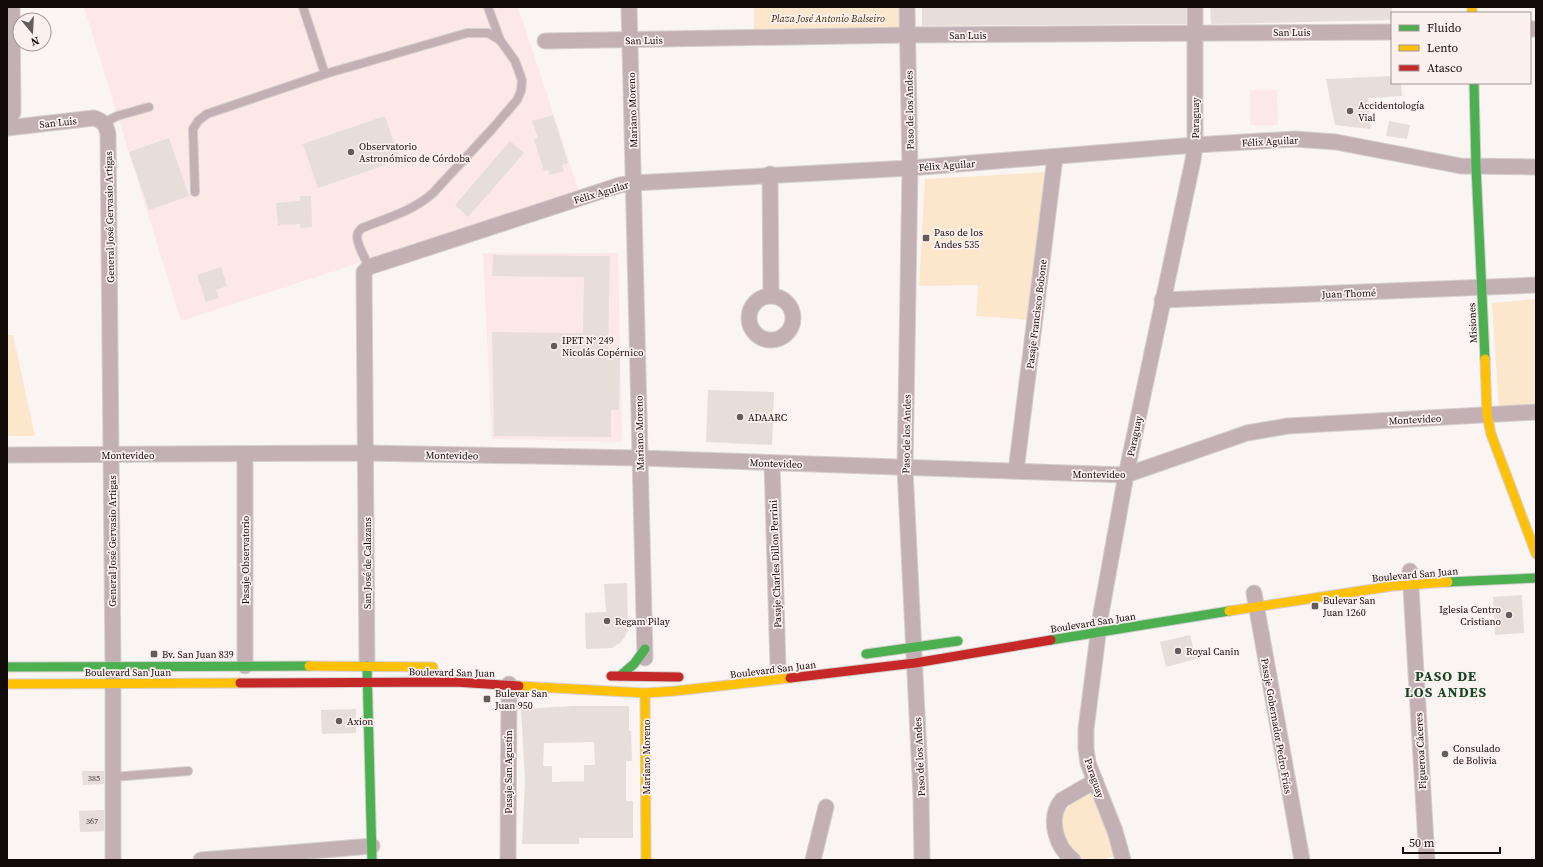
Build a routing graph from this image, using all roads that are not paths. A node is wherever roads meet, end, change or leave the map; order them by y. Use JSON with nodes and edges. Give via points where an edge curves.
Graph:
{"nodes":[{"id":1,"x":12,"y":7,"type":"edge"},
{"id":2,"x":303,"y":7,"type":"edge"},
{"id":3,"x":488,"y":7,"type":"edge"},
{"id":4,"x":630,"y":7,"type":"edge"},
{"id":5,"x":907,"y":7,"type":"edge"},
{"id":6,"x":1195,"y":7,"type":"edge"},
{"id":7,"x":1391,"y":32,"type":"edge"},
{"id":8,"x":1196,"y":33,"type":"junction"},
{"id":9,"x":907,"y":35,"type":"junction"},
{"id":10,"x":500,"y":40,"type":"junction"},
{"id":11,"x":630,"y":40,"type":"junction"},
{"id":12,"x":544,"y":41,"type":"dead end"},
{"id":13,"x":325,"y":74,"type":"junction"},
{"id":14,"x":1474,"y":84,"type":"edge"},
{"id":15,"x":149,"y":107,"type":"dead end"},
{"id":16,"x":7,"y":124,"type":"edge"},
{"id":17,"x":105,"y":124,"type":"junction"},
{"id":18,"x":7,"y":128,"type":"edge"},
{"id":19,"x":1195,"y":145,"type":"junction"},
{"id":20,"x":1055,"y":157,"type":"junction"},
{"id":21,"x":1476,"y":167,"type":"junction"},
{"id":22,"x":1536,"y":167,"type":"edge"},
{"id":23,"x":910,"y":168,"type":"junction"},
{"id":24,"x":770,"y":174,"type":"junction"},
{"id":25,"x":634,"y":183,"type":"junction"},
{"id":26,"x":195,"y":192,"type":"dead end"},
{"id":27,"x":368,"y":267,"type":"junction"},
{"id":28,"x":1536,"y":285,"type":"edge"},
{"id":29,"x":1481,"y":288,"type":"junction"},
{"id":30,"x":771,"y":296,"type":"dead end"},
{"id":31,"x":1162,"y":300,"type":"junction"},
{"id":32,"x":1536,"y":412,"type":"edge"},
{"id":33,"x":1487,"y":415,"type":"junction"},
{"id":34,"x":366,"y":453,"type":"junction"},
{"id":35,"x":7,"y":455,"type":"edge"},
{"id":36,"x":111,"y":455,"type":"junction"},
{"id":37,"x":245,"y":455,"type":"junction"},
{"id":38,"x":639,"y":458,"type":"junction"},
{"id":39,"x":772,"y":462,"type":"junction"},
{"id":40,"x":905,"y":469,"type":"junction"},
{"id":41,"x":1016,"y":471,"type":"junction"},
{"id":42,"x":1126,"y":475,"type":"junction"},
{"id":43,"x":1536,"y":554,"type":"edge"},
{"id":44,"x":1411,"y":574,"type":"junction"},
{"id":45,"x":1536,"y":578,"type":"edge"},
{"id":46,"x":1255,"y":596,"type":"junction"},
{"id":47,"x":1100,"y":622,"type":"junction"},
{"id":48,"x":968,"y":639,"type":"dead end"},
{"id":49,"x":914,"y":647,"type":"junction"},
{"id":50,"x":645,"y":649,"type":"junction"},
{"id":51,"x":853,"y":656,"type":"dead end"},
{"id":52,"x":915,"y":663,"type":"junction"},
{"id":53,"x":113,"y":666,"type":"junction"},
{"id":54,"x":245,"y":666,"type":"junction"},
{"id":55,"x":367,"y":666,"type":"junction"},
{"id":56,"x":778,"y":666,"type":"dead end"},
{"id":57,"x":7,"y":667,"type":"edge"},
{"id":58,"x":445,"y":668,"type":"dead end"},
{"id":59,"x":605,"y":675,"type":"dead end"},
{"id":60,"x":620,"y":676,"type":"junction"},
{"id":61,"x":688,"y":676,"type":"dead end"},
{"id":62,"x":645,"y":677,"type":"junction"},
{"id":63,"x":367,"y":682,"type":"junction"},
{"id":64,"x":7,"y":684,"type":"edge"},
{"id":65,"x":113,"y":684,"type":"junction"},
{"id":66,"x":509,"y":684,"type":"junction"},
{"id":67,"x":645,"y":693,"type":"junction"},
{"id":68,"x":188,"y":771,"type":"dead end"},
{"id":69,"x":113,"y":777,"type":"junction"},
{"id":70,"x":1095,"y":780,"type":"junction"},
{"id":71,"x":826,"y":807,"type":"dead end"},
{"id":72,"x":372,"y":853,"type":"edge"},
{"id":73,"x":113,"y":860,"type":"edge"},
{"id":74,"x":201,"y":860,"type":"edge"},
{"id":75,"x":508,"y":860,"type":"edge"},
{"id":76,"x":646,"y":860,"type":"edge"},
{"id":77,"x":813,"y":860,"type":"edge"},
{"id":78,"x":922,"y":860,"type":"edge"},
{"id":79,"x":1073,"y":860,"type":"edge"},
{"id":80,"x":1123,"y":860,"type":"edge"},
{"id":81,"x":1302,"y":860,"type":"edge"},
{"id":82,"x":1427,"y":860,"type":"edge"}],
"edges":[{"from":1,"to":16,"type":"street","via":[[13,112]]},
{"from":2,"to":13,"type":"lane"},
{"from":3,"to":10,"type":"lane"},
{"from":4,"to":11,"type":"street","name":"Mariano Moreno"},
{"from":5,"to":9,"type":"street","name":"Paso de los Andes"},
{"from":6,"to":8,"type":"street","name":"Paraguay"},
{"from":7,"to":8,"type":"street","name":"San Luis"},
{"from":8,"to":9,"type":"street","name":"San Luis"},
{"from":8,"to":19,"type":"street","name":"Paraguay"},
{"from":9,"to":11,"type":"street","name":"San Luis"},
{"from":9,"to":23,"type":"street","name":"Paso de los Andes"},
{"from":10,"to":13,"type":"lane","via":[[488,32],[467,33]]},
{"from":10,"to":27,"type":"lane","via":[[515,61],[522,80],[517,100],[424,201],[358,232],[357,237]]},
{"from":11,"to":12,"type":"street","name":"San Luis"},
{"from":11,"to":25,"type":"street","name":"Mariano Moreno"},
{"from":13,"to":26,"type":"lane","via":[[207,114],[198,120],[193,129]]},
{"from":14,"to":21,"type":"main road","name":"Misiones"},
{"from":15,"to":17,"type":"lane","via":[[117,116]]},
{"from":17,"to":18,"type":"street","name":"San Luis","via":[[94,118]]},
{"from":17,"to":36,"type":"street","name":"General José Gervasio Artigas","via":[[108,134]]},
{"from":19,"to":20,"type":"street","name":"Félix Aguilar"},
{"from":19,"to":21,"type":"street","name":"Félix Aguilar","via":[[1316,140]]},
{"from":19,"to":31,"type":"street","name":"Paraguay"},
{"from":20,"to":23,"type":"street","name":"Félix Aguilar"},
{"from":20,"to":41,"type":"street","name":"Pasaje Francisco Bobone"},
{"from":21,"to":22,"type":"street","name":"Félix Aguilar"},
{"from":21,"to":29,"type":"main road","name":"Misiones"},
{"from":23,"to":24,"type":"street","name":"Félix Aguilar"},
{"from":23,"to":40,"type":"street","name":"Paso de los Andes"},
{"from":24,"to":25,"type":"street","name":"Félix Aguilar"},
{"from":24,"to":30,"type":"street"},
{"from":25,"to":27,"type":"street","name":"Félix Aguilar"},
{"from":25,"to":38,"type":"street","name":"Mariano Moreno"},
{"from":27,"to":34,"type":"street","name":"San José de Calazans","via":[[364,272]]},
{"from":28,"to":29,"type":"street","name":"Juan Thomé"},
{"from":29,"to":31,"type":"street","name":"Juan Thomé"},
{"from":29,"to":33,"type":"main road","name":"Misiones"},
{"from":31,"to":42,"type":"street","name":"Paraguay"},
{"from":32,"to":33,"type":"street","name":"Montevideo"},
{"from":33,"to":42,"type":"street","name":"Montevideo","via":[[1288,426],[1260,430]]},
{"from":33,"to":43,"type":"main road","name":"Misiones","via":[[1491,434]]},
{"from":34,"to":37,"type":"street","name":"Montevideo"},
{"from":34,"to":38,"type":"street","name":"Montevideo"},
{"from":34,"to":55,"type":"street","name":"San José de Calazans"},
{"from":35,"to":36,"type":"street","name":"Montevideo"},
{"from":36,"to":37,"type":"street","name":"Montevideo"},
{"from":36,"to":53,"type":"street","name":"General José Gervasio Artigas"},
{"from":37,"to":54,"type":"street","name":"Pasaje Observatorio"},
{"from":38,"to":39,"type":"street","name":"Montevideo"},
{"from":38,"to":50,"type":"street","name":"Mariano Moreno"},
{"from":39,"to":40,"type":"street","name":"Montevideo"},
{"from":39,"to":56,"type":"street","name":"Pasaje Charles Dillon Perrini"},
{"from":40,"to":41,"type":"street","name":"Montevideo"},
{"from":40,"to":49,"type":"street","name":"Paso de los Andes"},
{"from":41,"to":42,"type":"street","name":"Montevideo"},
{"from":42,"to":47,"type":"street","name":"Paraguay"},
{"from":44,"to":45,"type":"main road","name":"Boulevard San Juan","via":[[1444,582]]},
{"from":44,"to":46,"type":"main road","name":"Boulevard San Juan"},
{"from":44,"to":82,"type":"street","name":"Figueroa Cáceres"},
{"from":46,"to":47,"type":"main road","name":"Boulevard San Juan"},
{"from":46,"to":81,"type":"street","name":"Pasaje Gobernador Pedro Frías"},
{"from":47,"to":52,"type":"main road","name":"Boulevard San Juan"},
{"from":47,"to":70,"type":"street","name":"Paraguay","via":[[1086,729],[1088,763]]},
{"from":48,"to":49,"type":"main road"},
{"from":49,"to":51,"type":"main road"},
{"from":49,"to":52,"type":"street","name":"Paso de los Andes"},
{"from":50,"to":60,"type":"main road","via":[[634,664]]},
{"from":50,"to":62,"type":"street","name":"Mariano Moreno"},
{"from":52,"to":67,"type":"main road","name":"Boulevard San Juan"},
{"from":52,"to":78,"type":"street","name":"Paso de los Andes"},
{"from":53,"to":54,"type":"main road","name":"Boulevard San Juan"},
{"from":53,"to":57,"type":"main road","name":"Boulevard San Juan"},
{"from":53,"to":65,"type":"street","name":"General José Gervasio Artigas"},
{"from":54,"to":55,"type":"main road","name":"Boulevard San Juan"},
{"from":55,"to":58,"type":"main road","name":"Boulevard San Juan"},
{"from":55,"to":63,"type":"main road","name":"San José de Calazans"},
{"from":59,"to":60,"type":"main road"},
{"from":60,"to":62,"type":"main road"},
{"from":61,"to":62,"type":"main road"},
{"from":62,"to":67,"type":"street","name":"Mariano Moreno"},
{"from":63,"to":65,"type":"main road","name":"Boulevard San Juan"},
{"from":63,"to":66,"type":"main road","name":"Boulevard San Juan"},
{"from":63,"to":72,"type":"main road","name":"San José de Calazans"},
{"from":64,"to":65,"type":"main road","name":"Boulevard San Juan"},
{"from":65,"to":69,"type":"street","name":"General José Gervasio Artigas"},
{"from":66,"to":67,"type":"main road","name":"Boulevard San Juan"},
{"from":66,"to":75,"type":"street","name":"Pasaje San Agustín"},
{"from":67,"to":76,"type":"main road","name":"Mariano Moreno"},
{"from":68,"to":69,"type":"lane"},
{"from":69,"to":73,"type":"street","name":"General José Gervasio Artigas"},
{"from":70,"to":79,"type":"street","via":[[1062,800],[1054,817],[1061,846]]},
{"from":70,"to":80,"type":"street","name":"Paraguay"},
{"from":71,"to":77,"type":"street"},
{"from":72,"to":74,"type":"street"}]}
